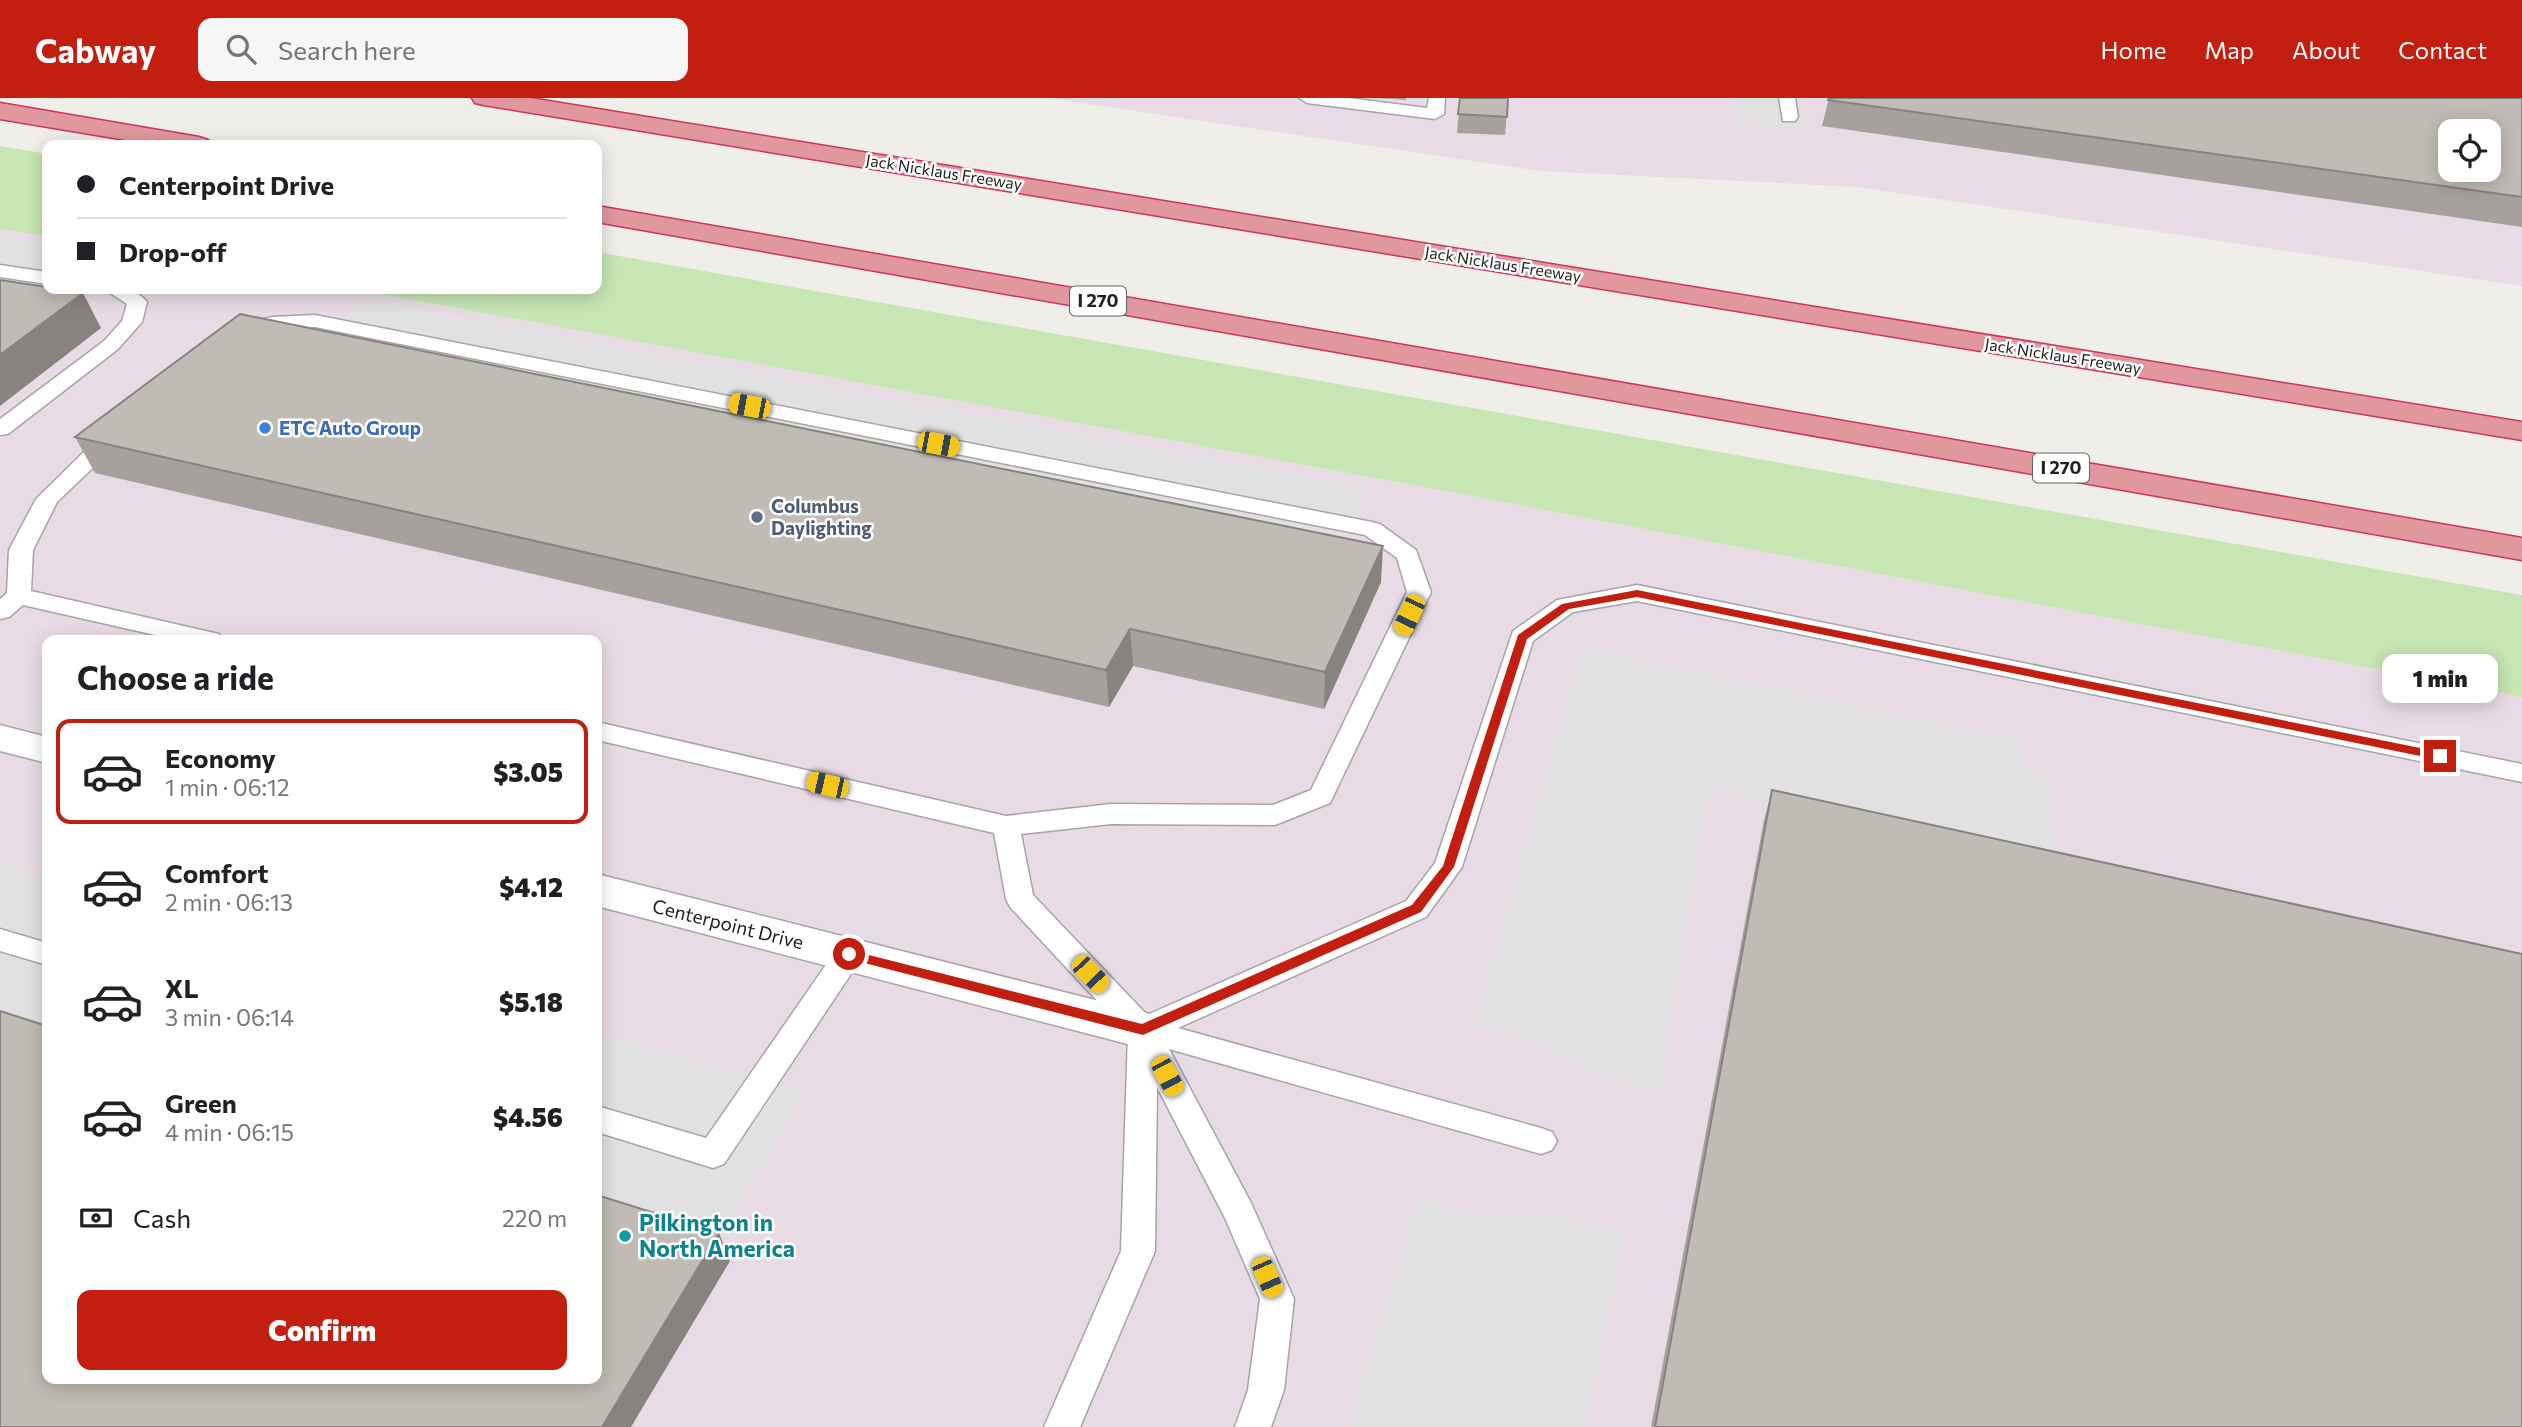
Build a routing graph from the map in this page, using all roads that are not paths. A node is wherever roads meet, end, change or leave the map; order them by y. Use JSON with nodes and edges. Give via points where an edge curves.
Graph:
{"nodes":[{"id":1,"x":485,"y":98,"type":"edge"},
{"id":2,"x":558,"y":98,"type":"edge"},
{"id":3,"x":1437,"y":98,"type":"edge"},
{"id":4,"x":1787,"y":98,"type":"edge"},
{"id":5,"x":1318,"y":99,"type":"edge"},
{"id":6,"x":0,"y":111,"type":"edge"},
{"id":7,"x":1789,"y":117,"type":"dead end"},
{"id":8,"x":170,"y":140,"type":"edge"},
{"id":9,"x":813,"y":150,"type":"junction"},
{"id":10,"x":602,"y":215,"type":"edge"},
{"id":11,"x":0,"y":271,"type":"edge"},
{"id":12,"x":42,"y":277,"type":"edge"},
{"id":13,"x":123,"y":294,"type":"edge"},
{"id":14,"x":223,"y":339,"type":"edge"},
{"id":15,"x":134,"y":416,"type":"edge"},
{"id":16,"x":0,"y":429,"type":"edge"},
{"id":17,"x":2522,"y":431,"type":"edge"},
{"id":18,"x":2522,"y":549,"type":"edge"},
{"id":19,"x":10,"y":603,"type":"edge"},
{"id":20,"x":182,"y":635,"type":"edge"},
{"id":21,"x":602,"y":732,"type":"edge"},
{"id":22,"x":0,"y":738,"type":"edge"},
{"id":23,"x":42,"y":749,"type":"edge"},
{"id":24,"x":2522,"y":773,"type":"edge"},
{"id":25,"x":1006,"y":826,"type":"junction"},
{"id":26,"x":602,"y":891,"type":"edge"},
{"id":27,"x":0,"y":940,"type":"edge"},
{"id":28,"x":42,"y":953,"type":"edge"},
{"id":29,"x":849,"y":954,"type":"junction"},
{"id":30,"x":1143,"y":1030,"type":"junction"},
{"id":31,"x":602,"y":1121,"type":"edge"},
{"id":32,"x":1541,"y":1141,"type":"dead end"},
{"id":33,"x":1062,"y":1427,"type":"edge"},
{"id":34,"x":1253,"y":1427,"type":"edge"}],
"edges":[{"from":1,"to":9,"type":"highway","name":"Jack Nicklaus Freeway"},
{"from":2,"to":9,"type":"highway"},
{"from":3,"to":5,"type":"lane","via":[[1436,114]]},
{"from":4,"to":7,"type":"lane"},
{"from":6,"to":8,"type":"highway"},
{"from":9,"to":17,"type":"highway","name":"Jack Nicklaus Freeway"},
{"from":10,"to":18,"type":"highway","number":"I 270"},
{"from":11,"to":12,"type":"lane"},
{"from":13,"to":16,"type":"lane","via":[[137,302],[132,322],[110,345]]},
{"from":14,"to":25,"type":"lane","via":[[272,323],[315,321],[1372,529],[1408,555],[1419,592],[1321,796],[1275,815],[1111,814]]},
{"from":15,"to":19,"type":"lane","via":[[47,499],[21,550]]},
{"from":19,"to":20,"type":"lane"},
{"from":21,"to":25,"type":"lane"},
{"from":22,"to":23,"type":"street"},
{"from":24,"to":30,"type":"lane","via":[[1637,593],[1566,606],[1522,637],[1448,867],[1416,909]]},
{"from":25,"to":30,"type":"lane","via":[[1020,900]]},
{"from":26,"to":29,"type":"street","name":"Centerpoint Drive"},
{"from":27,"to":28,"type":"lane"},
{"from":29,"to":30,"type":"street","name":"Centerpoint Drive"},
{"from":29,"to":31,"type":"lane","via":[[713,1154]]},
{"from":30,"to":32,"type":"lane"},
{"from":30,"to":33,"type":"lane","via":[[1138,1251]]},
{"from":30,"to":34,"type":"lane","via":[[1239,1213],[1277,1299],[1266,1390]]}]}
